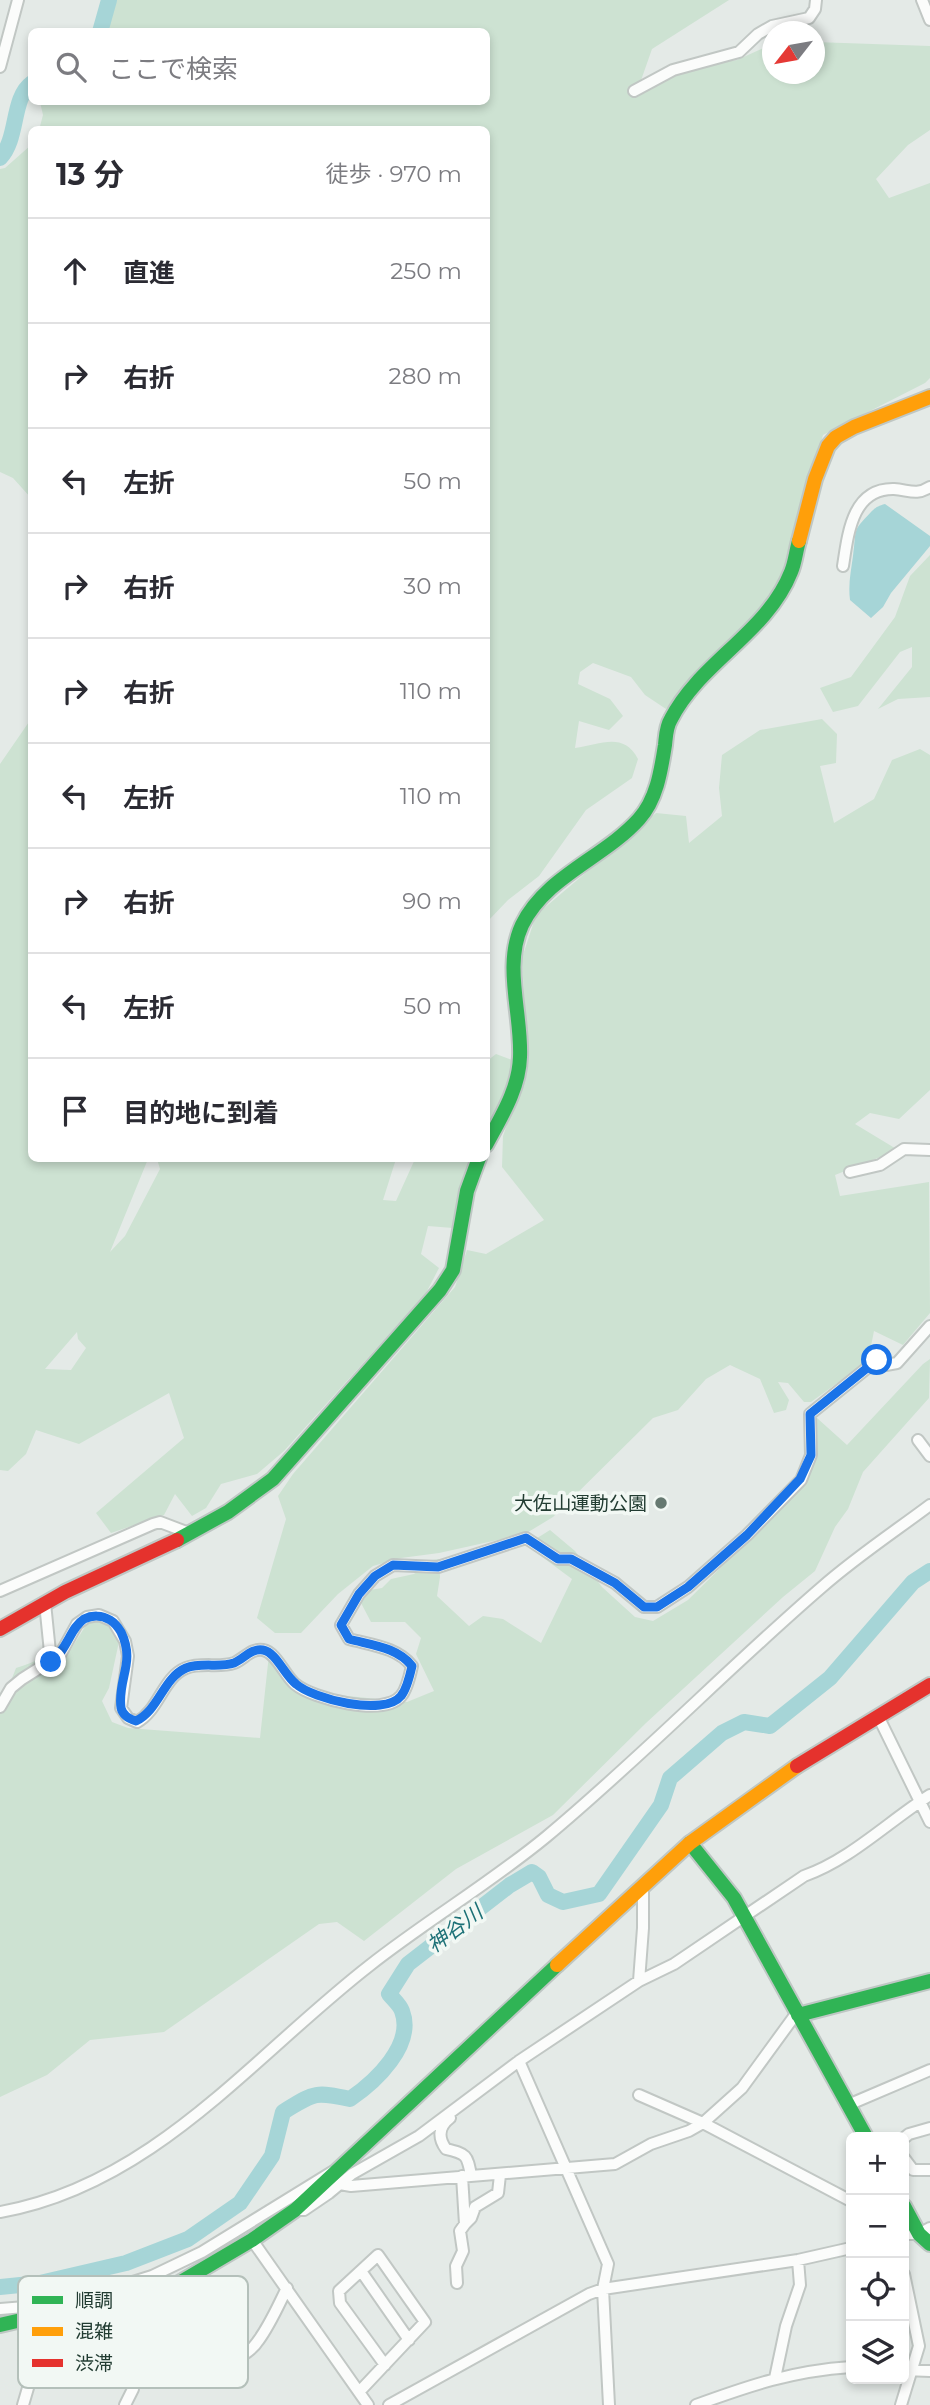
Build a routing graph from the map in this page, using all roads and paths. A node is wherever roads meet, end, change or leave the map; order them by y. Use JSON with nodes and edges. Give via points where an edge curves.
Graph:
{"nodes":[{"id":1,"x":18,"y":0,"type":"edge"},
{"id":2,"x":816,"y":0,"type":"edge"},
{"id":3,"x":922,"y":0,"type":"edge"},
{"id":4,"x":930,"y":20,"type":"edge"},
{"id":5,"x":0,"y":67,"type":"edge"},
{"id":6,"x":634,"y":91,"type":"dead end"},
{"id":7,"x":930,"y":397,"type":"edge"},
{"id":8,"x":930,"y":487,"type":"edge"},
{"id":9,"x":843,"y":566,"type":"dead end"},
{"id":10,"x":490,"y":1137,"type":"edge"},
{"id":11,"x":930,"y":1150,"type":"edge"},
{"id":12,"x":478,"y":1162,"type":"edge"},
{"id":13,"x":850,"y":1172,"type":"dead end"},
{"id":14,"x":930,"y":1326,"type":"edge"},
{"id":15,"x":918,"y":1440,"type":"dead end"},
{"id":16,"x":930,"y":1456,"type":"edge"},
{"id":17,"x":930,"y":1505,"type":"edge"},
{"id":18,"x":189,"y":1533,"type":"junction"},
{"id":19,"x":0,"y":1591,"type":"edge"},
{"id":20,"x":46,"y":1603,"type":"junction"},
{"id":21,"x":0,"y":1629,"type":"edge"},
{"id":22,"x":51,"y":1662,"type":"junction"},
{"id":23,"x":930,"y":1685,"type":"edge"},
{"id":24,"x":0,"y":1707,"type":"edge"},
{"id":25,"x":878,"y":1716,"type":"junction"},
{"id":26,"x":925,"y":1798,"type":"edge"},
{"id":27,"x":930,"y":1822,"type":"edge"},
{"id":28,"x":690,"y":1843,"type":"junction"},
{"id":29,"x":643,"y":1885,"type":"junction"},
{"id":30,"x":744,"y":1915,"type":"junction"},
{"id":31,"x":639,"y":1981,"type":"junction"},
{"id":32,"x":930,"y":1981,"type":"edge"},
{"id":33,"x":799,"y":2015,"type":"junction"},
{"id":34,"x":519,"y":2061,"type":"junction"},
{"id":35,"x":930,"y":2070,"type":"edge"},
{"id":36,"x":639,"y":2095,"type":"dead end"},
{"id":37,"x":848,"y":2105,"type":"junction"},
{"id":38,"x":452,"y":2111,"type":"junction"},
{"id":39,"x":703,"y":2123,"type":"junction"},
{"id":40,"x":930,"y":2128,"type":"edge"},
{"id":41,"x":863,"y":2132,"type":"edge"},
{"id":42,"x":909,"y":2134,"type":"edge"},
{"id":43,"x":909,"y":2165,"type":"edge"},
{"id":44,"x":566,"y":2166,"type":"junction"},
{"id":45,"x":930,"y":2170,"type":"edge"},
{"id":46,"x":500,"y":2175,"type":"junction"},
{"id":47,"x":467,"y":2176,"type":"junction"},
{"id":48,"x":337,"y":2178,"type":"junction"},
{"id":49,"x":846,"y":2198,"type":"edge"},
{"id":50,"x":0,"y":2212,"type":"edge"},
{"id":51,"x":909,"y":2213,"type":"edge"},
{"id":52,"x":465,"y":2224,"type":"junction"},
{"id":53,"x":926,"y":2235,"type":"edge"},
{"id":54,"x":252,"y":2240,"type":"junction"},
{"id":55,"x":846,"y":2249,"type":"edge"},
{"id":56,"x":798,"y":2260,"type":"junction"},
{"id":57,"x":361,"y":2271,"type":"junction"},
{"id":58,"x":152,"y":2276,"type":"edge"},
{"id":59,"x":193,"y":2276,"type":"edge"},
{"id":60,"x":457,"y":2284,"type":"dead end"},
{"id":61,"x":287,"y":2288,"type":"junction"},
{"id":62,"x":603,"y":2289,"type":"junction"},
{"id":63,"x":909,"y":2298,"type":"edge"},
{"id":64,"x":18,"y":2308,"type":"edge"},
{"id":65,"x":0,"y":2309,"type":"edge"},
{"id":66,"x":18,"y":2321,"type":"edge"},
{"id":67,"x":0,"y":2325,"type":"edge"},
{"id":68,"x":409,"y":2340,"type":"junction"},
{"id":69,"x":248,"y":2351,"type":"edge"},
{"id":70,"x":385,"y":2365,"type":"junction"},
{"id":71,"x":846,"y":2367,"type":"edge"},
{"id":72,"x":909,"y":2368,"type":"edge"},
{"id":73,"x":909,"y":2370,"type":"edge"},
{"id":74,"x":930,"y":2371,"type":"edge"},
{"id":75,"x":775,"y":2378,"type":"junction"},
{"id":76,"x":905,"y":2384,"type":"edge"},
{"id":77,"x":28,"y":2388,"type":"edge"},
{"id":78,"x":133,"y":2388,"type":"edge"},
{"id":79,"x":359,"y":2392,"type":"junction"},
{"id":80,"x":714,"y":2402,"type":"edge"},
{"id":81,"x":23,"y":2405,"type":"edge"},
{"id":82,"x":125,"y":2405,"type":"edge"},
{"id":83,"x":368,"y":2405,"type":"edge"},
{"id":84,"x":389,"y":2405,"type":"edge"},
{"id":85,"x":609,"y":2405,"type":"edge"},
{"id":86,"x":696,"y":2405,"type":"edge"},
{"id":87,"x":901,"y":2405,"type":"edge"}],
"edges":[{"from":1,"to":5,"type":"street"},
{"from":2,"to":6,"type":"street","via":[[809,18],[772,26],[739,52],[673,70]]},
{"from":3,"to":4,"type":"street"},
{"from":7,"to":10,"type":"street","via":[[835,437],[819,467],[786,586],[674,712],[657,790],[648,809],[628,831],[549,889],[532,907],[520,928],[516,950],[520,1057],[514,1089]]},
{"from":8,"to":9,"type":"street","via":[[913,493],[875,490],[866,497],[850,523]]},
{"from":11,"to":13,"type":"street","via":[[904,1149],[880,1165]]},
{"from":12,"to":18,"type":"street","via":[[467,1191],[453,1269],[440,1290],[273,1479],[252,1497]]},
{"from":14,"to":22,"type":"street","via":[[897,1363],[886,1365],[877,1360],[810,1414],[811,1455],[800,1479],[747,1535],[688,1587],[657,1607],[644,1607],[615,1583],[571,1559],[558,1559],[526,1538],[438,1567],[393,1565],[359,1594],[341,1625],[349,1639],[393,1651],[412,1666],[401,1696],[391,1703],[345,1703],[311,1693],[296,1685],[271,1654],[258,1650],[234,1663],[188,1667],[172,1679],[149,1714],[136,1721],[121,1708],[128,1656],[125,1641],[113,1622],[99,1615],[77,1624],[65,1650]]},
{"from":15,"to":16,"type":"street"},
{"from":17,"to":50,"type":"street","via":[[824,1585],[544,1839],[368,1966],[158,2144],[79,2190]]},
{"from":18,"to":19,"type":"street","via":[[160,1522],[153,1524]]},
{"from":18,"to":20,"type":"street"},
{"from":20,"to":21,"type":"street"},
{"from":20,"to":22,"type":"street"},
{"from":22,"to":24,"type":"street","via":[[10,1688]]},
{"from":23,"to":25,"type":"street"},
{"from":25,"to":26,"type":"street"},
{"from":25,"to":28,"type":"street","via":[[779,1777]]},
{"from":26,"to":27,"type":"street"},
{"from":26,"to":30,"type":"street","via":[[847,1853]]},
{"from":28,"to":29,"type":"street"},
{"from":28,"to":30,"type":"street"},
{"from":29,"to":31,"type":"street"},
{"from":29,"to":48,"type":"street"},
{"from":30,"to":31,"type":"street","via":[[674,1964]]},
{"from":30,"to":33,"type":"street"},
{"from":31,"to":34,"type":"street"},
{"from":32,"to":33,"type":"street"},
{"from":33,"to":37,"type":"street"},
{"from":33,"to":39,"type":"street","via":[[742,2088]]},
{"from":34,"to":38,"type":"street"},
{"from":34,"to":44,"type":"street"},
{"from":35,"to":37,"type":"street"},
{"from":36,"to":39,"type":"street"},
{"from":37,"to":41,"type":"street"},
{"from":38,"to":47,"type":"street","via":[[454,2115],[440,2132],[442,2142],[446,2149],[468,2158]]},
{"from":38,"to":48,"type":"street","via":[[419,2136]]},
{"from":39,"to":44,"type":"street","via":[[615,2164]]},
{"from":39,"to":49,"type":"street"},
{"from":40,"to":42,"type":"street"},
{"from":43,"to":45,"type":"street","via":[[913,2170]]},
{"from":44,"to":46,"type":"street"},
{"from":44,"to":62,"type":"street","via":[[608,2264]]},
{"from":46,"to":47,"type":"street"},
{"from":46,"to":52,"type":"street","via":[[498,2193],[475,2207]]},
{"from":47,"to":48,"type":"street","via":[[351,2186]]},
{"from":47,"to":52,"type":"street"},
{"from":48,"to":54,"type":"street"},
{"from":48,"to":58,"type":"street","via":[[329,2172],[202,2252]]},
{"from":51,"to":53,"type":"street"},
{"from":52,"to":60,"type":"street","via":[[460,2231],[463,2251],[456,2266]]},
{"from":54,"to":59,"type":"street"},
{"from":54,"to":61,"type":"street"},
{"from":55,"to":56,"type":"street"},
{"from":56,"to":62,"type":"street"},
{"from":56,"to":75,"type":"street","via":[[800,2285]]},
{"from":57,"to":68,"type":"street"},
{"from":57,"to":68,"type":"street","via":[[378,2255],[425,2322]]},
{"from":57,"to":70,"type":"street","via":[[339,2291],[340,2302]]},
{"from":61,"to":69,"type":"street"},
{"from":61,"to":79,"type":"street"},
{"from":62,"to":84,"type":"street"},
{"from":62,"to":85,"type":"street"},
{"from":63,"to":72,"type":"street","via":[[919,2346]]},
{"from":64,"to":65,"type":"street"},
{"from":66,"to":67,"type":"street"},
{"from":68,"to":70,"type":"street"},
{"from":70,"to":79,"type":"street"},
{"from":71,"to":75,"type":"street"},
{"from":73,"to":74,"type":"street"},
{"from":75,"to":80,"type":"street"},
{"from":76,"to":87,"type":"street"},
{"from":77,"to":81,"type":"street"},
{"from":78,"to":82,"type":"street"},
{"from":79,"to":83,"type":"street"},
{"from":80,"to":86,"type":"street"}]}
